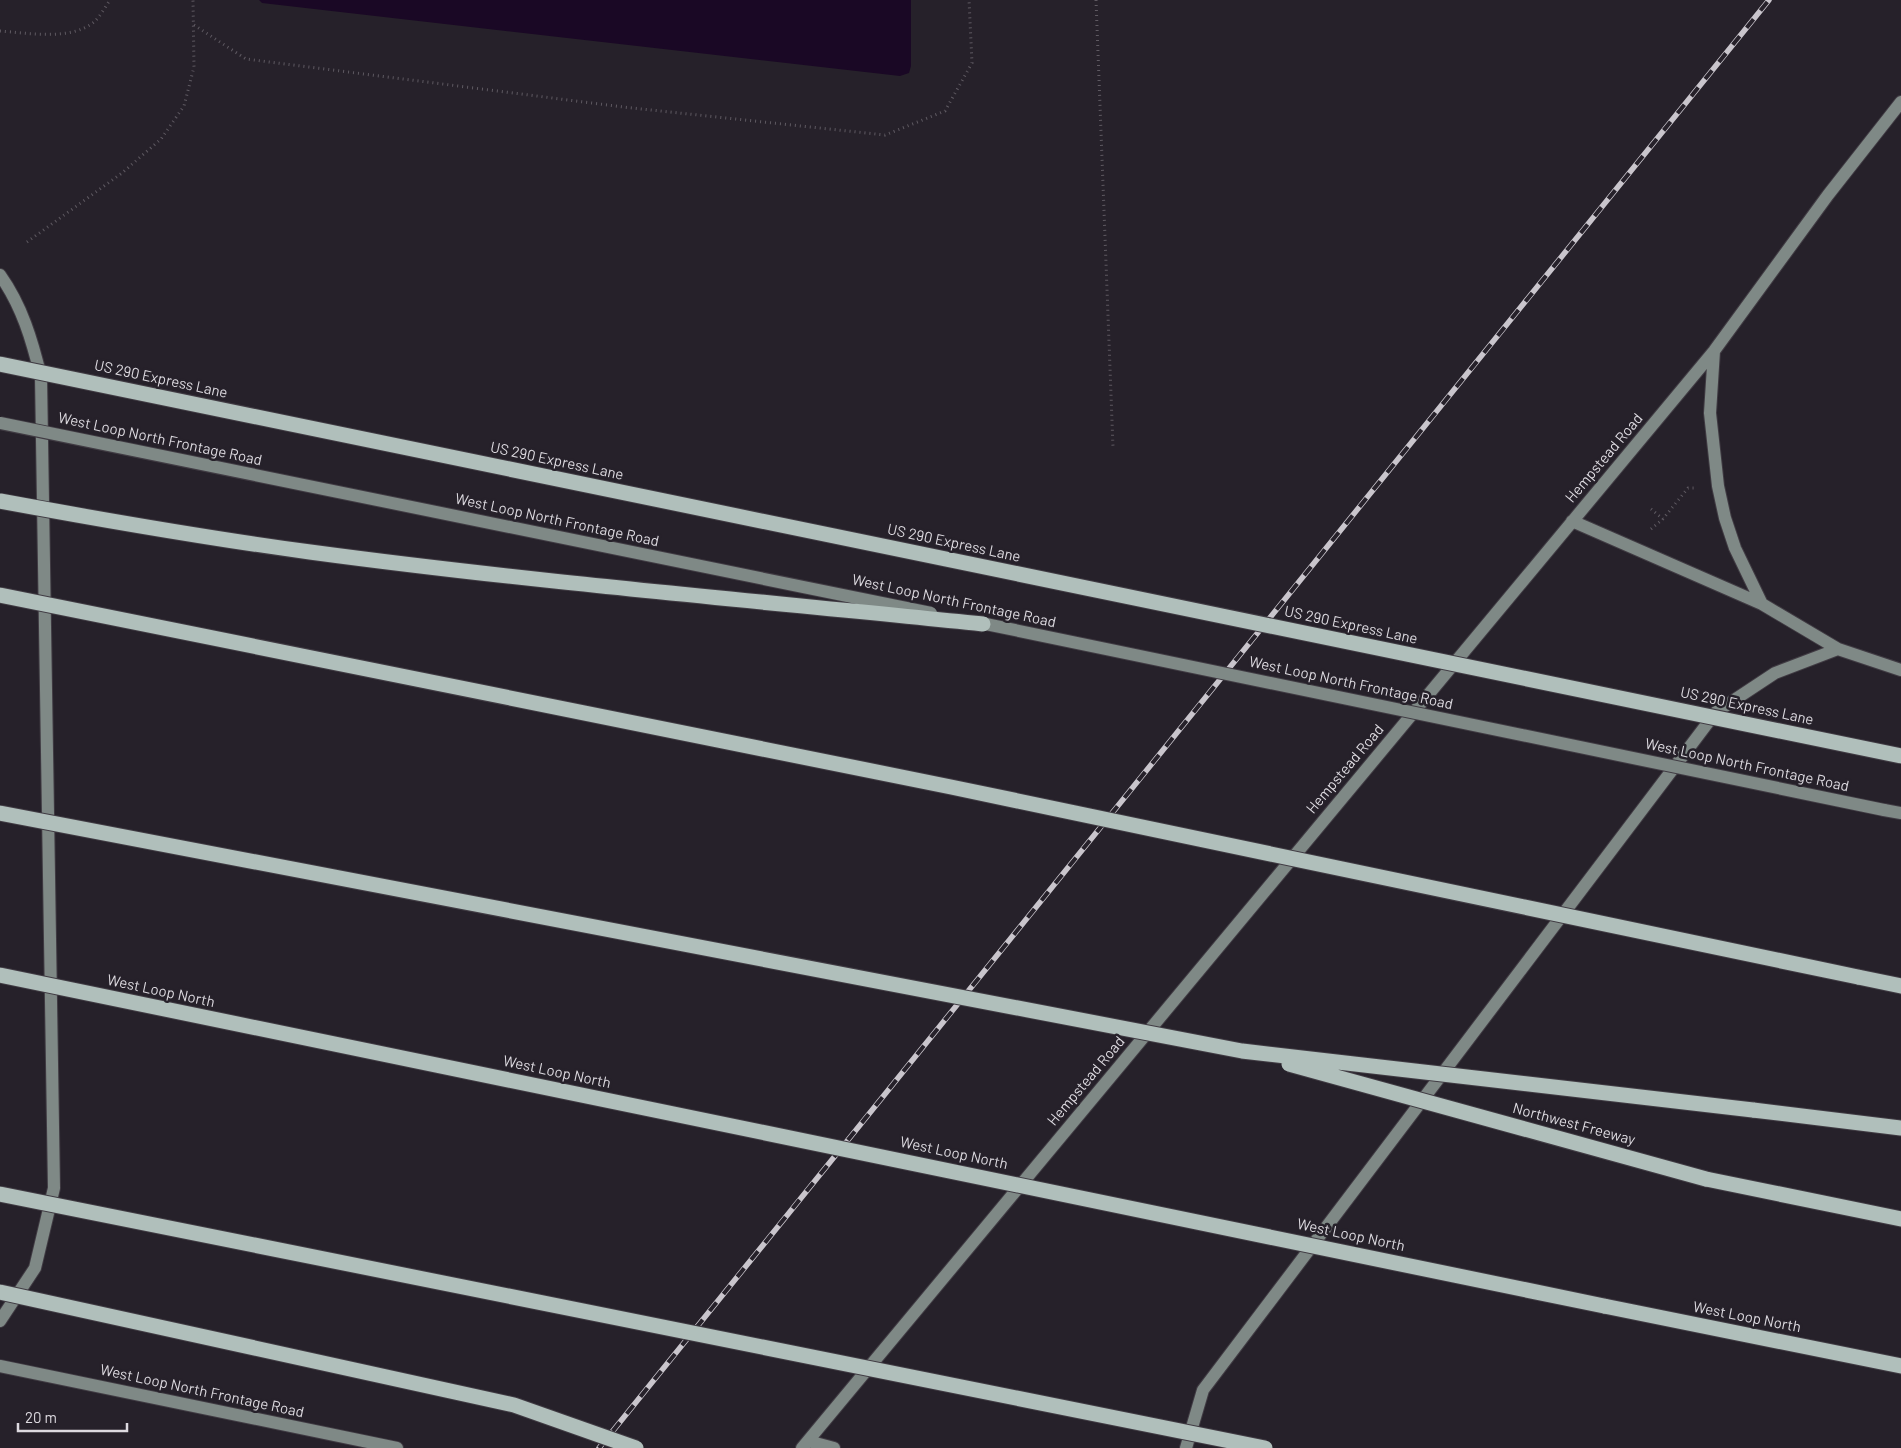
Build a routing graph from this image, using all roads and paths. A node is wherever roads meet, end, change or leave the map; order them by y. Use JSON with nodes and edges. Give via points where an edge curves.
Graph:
{"nodes":[{"id":1,"x":110,"y":0,"type":"edge"},
{"id":2,"x":193,"y":0,"type":"edge"},
{"id":3,"x":969,"y":0,"type":"edge"},
{"id":4,"x":1096,"y":0,"type":"edge"},
{"id":5,"x":194,"y":25,"type":"junction"},
{"id":6,"x":0,"y":31,"type":"edge"},
{"id":7,"x":1901,"y":102,"type":"edge"},
{"id":8,"x":27,"y":242,"type":"dead end"},
{"id":9,"x":0,"y":275,"type":"edge"},
{"id":10,"x":1714,"y":351,"type":"junction"},
{"id":11,"x":0,"y":364,"type":"edge"},
{"id":12,"x":0,"y":423,"type":"edge"},
{"id":13,"x":1114,"y":447,"type":"dead end"},
{"id":14,"x":1697,"y":488,"type":"dead end"},
{"id":15,"x":0,"y":501,"type":"edge"},
{"id":16,"x":1651,"y":509,"type":"dead end"},
{"id":17,"x":1663,"y":519,"type":"junction"},
{"id":18,"x":1572,"y":521,"type":"junction"},
{"id":19,"x":1650,"y":530,"type":"dead end"},
{"id":20,"x":0,"y":595,"type":"edge"},
{"id":21,"x":1762,"y":604,"type":"junction"},
{"id":22,"x":983,"y":624,"type":"junction"},
{"id":23,"x":1838,"y":649,"type":"junction"},
{"id":24,"x":1901,"y":670,"type":"edge"},
{"id":25,"x":1901,"y":756,"type":"edge"},
{"id":26,"x":0,"y":813,"type":"edge"},
{"id":27,"x":1901,"y":813,"type":"edge"},
{"id":28,"x":0,"y":975,"type":"edge"},
{"id":29,"x":1901,"y":986,"type":"edge"},
{"id":30,"x":1242,"y":1051,"type":"junction"},
{"id":31,"x":1901,"y":1128,"type":"edge"},
{"id":32,"x":0,"y":1194,"type":"edge"},
{"id":33,"x":1901,"y":1219,"type":"edge"},
{"id":34,"x":0,"y":1292,"type":"edge"},
{"id":35,"x":0,"y":1321,"type":"edge"},
{"id":36,"x":0,"y":1366,"type":"edge"},
{"id":37,"x":1901,"y":1366,"type":"edge"},
{"id":38,"x":805,"y":1445,"type":"edge"},
{"id":39,"x":397,"y":1448,"type":"edge"},
{"id":40,"x":636,"y":1448,"type":"edge"},
{"id":41,"x":834,"y":1448,"type":"edge"},
{"id":42,"x":1186,"y":1448,"type":"edge"},
{"id":43,"x":1265,"y":1448,"type":"edge"}],
"edges":[{"from":1,"to":6,"type":"path","via":[[95,21],[83,29],[52,35]]},
{"from":2,"to":5,"type":"path"},
{"from":3,"to":5,"type":"path","via":[[972,62],[945,111],[885,134],[246,60]]},
{"from":4,"to":13,"type":"path"},
{"from":5,"to":8,"type":"path","via":[[194,67],[184,106],[161,139],[122,173]]},
{"from":7,"to":10,"type":"main road","name":"Hempstead Road","via":[[1828,195]]},
{"from":9,"to":35,"type":"main road","via":[[25,320],[41,376],[54,1188],[35,1268]]},
{"from":10,"to":18,"type":"main road","name":"Hempstead Road"},
{"from":10,"to":21,"type":"main road","via":[[1710,413],[1718,486],[1735,548]]},
{"from":11,"to":25,"type":"highway","name":"US 290 Express Lane","bridge":true},
{"from":12,"to":22,"type":"main road","name":"West Loop North Frontage Road","bridge":true},
{"from":14,"to":17,"type":"path","via":[[1688,488]]},
{"from":15,"to":22,"type":"highway","bridge":true,"via":[[310,552],[561,582]]},
{"from":16,"to":17,"type":"path"},
{"from":17,"to":19,"type":"path"},
{"from":18,"to":21,"type":"main road"},
{"from":18,"to":38,"type":"main road","name":"Hempstead Road"},
{"from":20,"to":29,"type":"highway","bridge":true,"via":[[970,791]]},
{"from":21,"to":23,"type":"main road"},
{"from":22,"to":27,"type":"main road","name":"West Loop North Frontage Road","bridge":true},
{"from":23,"to":24,"type":"main road"},
{"from":23,"to":42,"type":"main road","via":[[1775,673],[1716,712],[1203,1390]]},
{"from":26,"to":30,"type":"highway","bridge":true},
{"from":28,"to":37,"type":"highway","name":"West Loop North","bridge":true},
{"from":30,"to":31,"type":"highway","bridge":true},
{"from":30,"to":33,"type":"highway","name":"Northwest Freeway","bridge":true,"via":[[1706,1178]]},
{"from":32,"to":43,"type":"highway","bridge":true},
{"from":34,"to":40,"type":"highway","bridge":true,"via":[[514,1405]]},
{"from":36,"to":39,"type":"main road","name":"West Loop North Frontage Road"},
{"from":38,"to":41,"type":"main road"}]}
